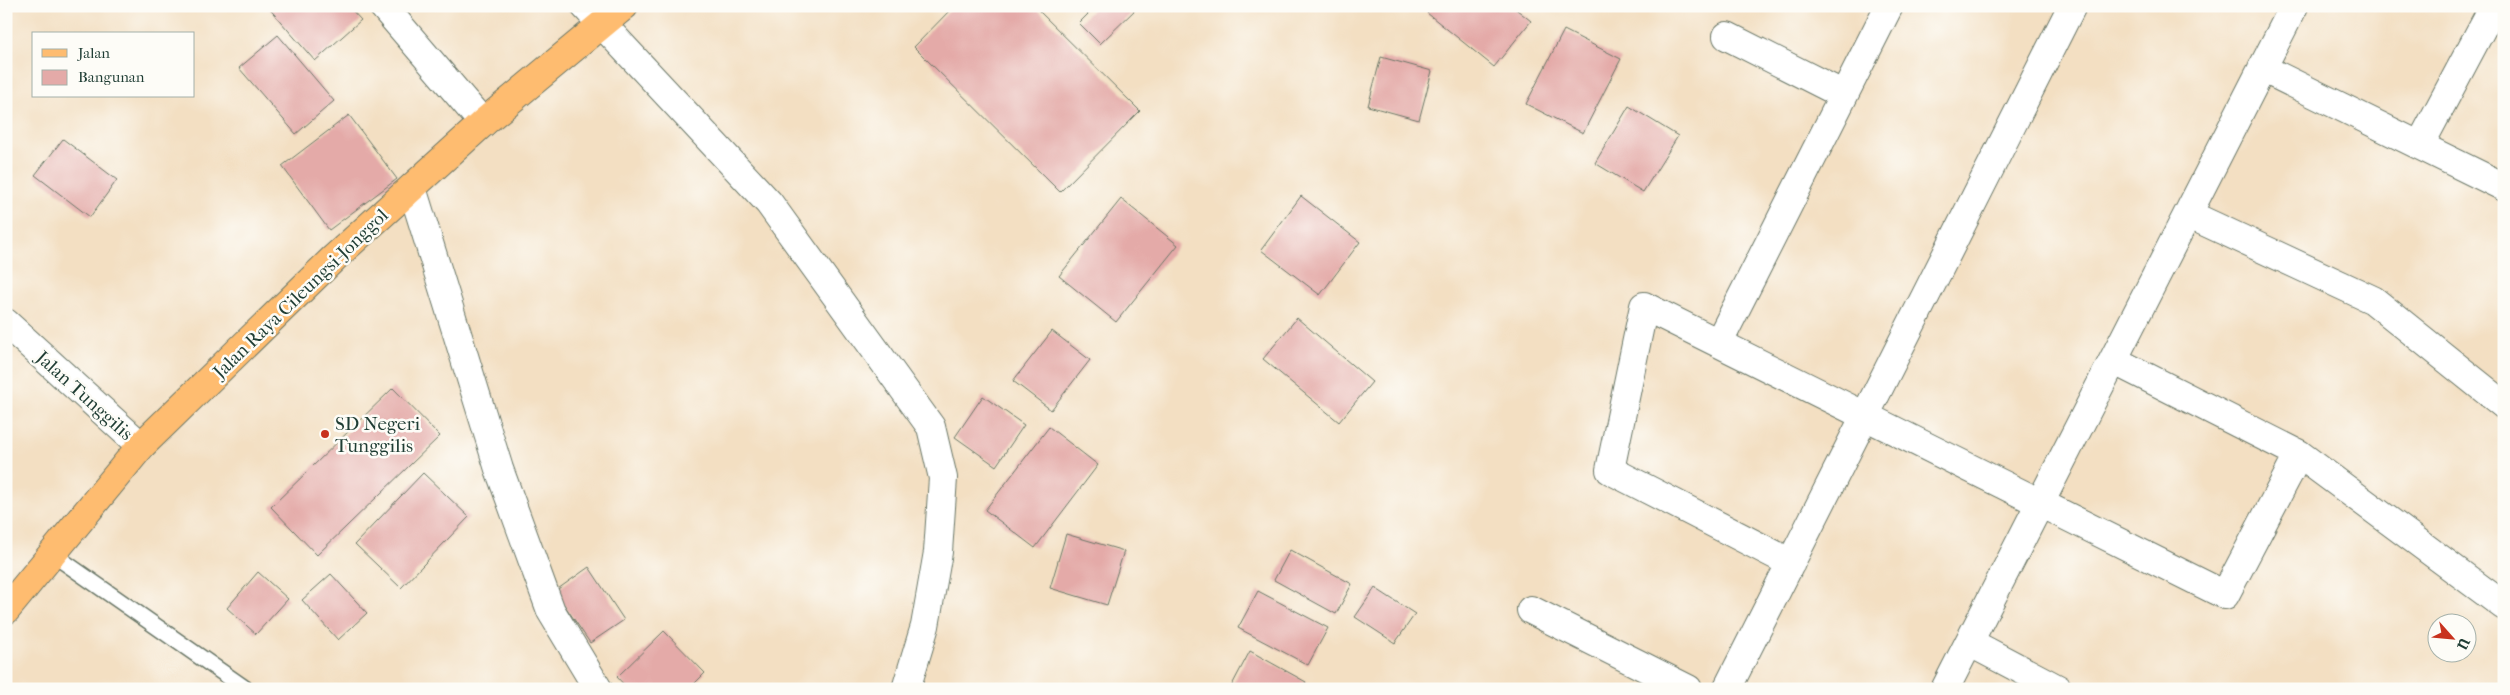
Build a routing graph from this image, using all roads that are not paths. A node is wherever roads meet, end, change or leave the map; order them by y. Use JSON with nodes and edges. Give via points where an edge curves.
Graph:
{"nodes":[{"id":1,"x":383,"y":6,"type":"edge"},
{"id":2,"x":624,"y":6,"type":"edge"},
{"id":3,"x":1889,"y":6,"type":"edge"},
{"id":4,"x":2072,"y":6,"type":"edge"},
{"id":5,"x":2294,"y":6,"type":"edge"},
{"id":6,"x":594,"y":15,"type":"edge"},
{"id":7,"x":2489,"y":15,"type":"dead end"},
{"id":8,"x":1727,"y":36,"type":"dead end"},
{"id":9,"x":2262,"y":68,"type":"junction"},
{"id":10,"x":1844,"y":95,"type":"junction"},
{"id":11,"x":483,"y":123,"type":"junction"},
{"id":12,"x":2420,"y":146,"type":"junction"},
{"id":13,"x":2504,"y":187,"type":"edge"},
{"id":14,"x":412,"y":188,"type":"junction"},
{"id":15,"x":2188,"y":214,"type":"junction"},
{"id":16,"x":6,"y":323,"type":"edge"},
{"id":17,"x":1719,"y":342,"type":"junction"},
{"id":18,"x":2113,"y":360,"type":"junction"},
{"id":19,"x":2504,"y":405,"type":"edge"},
{"id":20,"x":1865,"y":416,"type":"junction"},
{"id":21,"x":142,"y":446,"type":"junction"},
{"id":22,"x":2299,"y":454,"type":"junction"},
{"id":23,"x":2040,"y":503,"type":"junction"},
{"id":24,"x":54,"y":554,"type":"junction"},
{"id":25,"x":1791,"y":563,"type":"junction"},
{"id":26,"x":2504,"y":606,"type":"edge"},
{"id":27,"x":6,"y":610,"type":"edge"},
{"id":28,"x":1531,"y":610,"type":"dead end"},
{"id":29,"x":1969,"y":642,"type":"junction"},
{"id":30,"x":246,"y":689,"type":"edge"},
{"id":31,"x":598,"y":689,"type":"edge"},
{"id":32,"x":906,"y":689,"type":"edge"},
{"id":33,"x":1688,"y":689,"type":"edge"},
{"id":34,"x":1727,"y":689,"type":"edge"},
{"id":35,"x":1945,"y":689,"type":"edge"},
{"id":36,"x":2058,"y":689,"type":"edge"}],
"edges":[{"from":1,"to":11,"type":"street"},
{"from":2,"to":6,"type":"main road","name":"Jalan Raya Cileungsi-Jonggol"},
{"from":3,"to":10,"type":"street"},
{"from":4,"to":20,"type":"street"},
{"from":5,"to":9,"type":"street"},
{"from":6,"to":11,"type":"main road","name":"Jalan Raya Cileungsi-Jonggol"},
{"from":6,"to":32,"type":"street","via":[[768,203],[931,427],[943,478],[938,552],[925,626]]},
{"from":7,"to":12,"type":"street"},
{"from":8,"to":10,"type":"street"},
{"from":9,"to":12,"type":"street"},
{"from":9,"to":15,"type":"street"},
{"from":10,"to":17,"type":"street"},
{"from":11,"to":14,"type":"main road","name":"Jalan Raya Cileungsi-Jonggol"},
{"from":12,"to":13,"type":"street"},
{"from":14,"to":21,"type":"main road","name":"Jalan Raya Cileungsi-Jonggol","via":[[334,258]]},
{"from":14,"to":31,"type":"street","via":[[499,469],[551,611]]},
{"from":15,"to":18,"type":"street"},
{"from":15,"to":19,"type":"street","via":[[2373,300]]},
{"from":16,"to":21,"type":"street","name":"Jalan Tunggilis"},
{"from":17,"to":20,"type":"street"},
{"from":17,"to":25,"type":"street","via":[[1644,306],[1610,470]]},
{"from":18,"to":22,"type":"street"},
{"from":18,"to":23,"type":"street"},
{"from":20,"to":23,"type":"street"},
{"from":20,"to":25,"type":"street"},
{"from":21,"to":24,"type":"main road","name":"Jalan Raya Cileungsi-Jonggol"},
{"from":22,"to":23,"type":"street","via":[[2225,595]]},
{"from":22,"to":26,"type":"street"},
{"from":23,"to":29,"type":"street"},
{"from":24,"to":27,"type":"main road","name":"Jalan Raya Cileungsi-Jonggol"},
{"from":24,"to":30,"type":"lane"},
{"from":25,"to":34,"type":"street"},
{"from":28,"to":33,"type":"street"},
{"from":29,"to":35,"type":"street"},
{"from":29,"to":36,"type":"street"}]}
